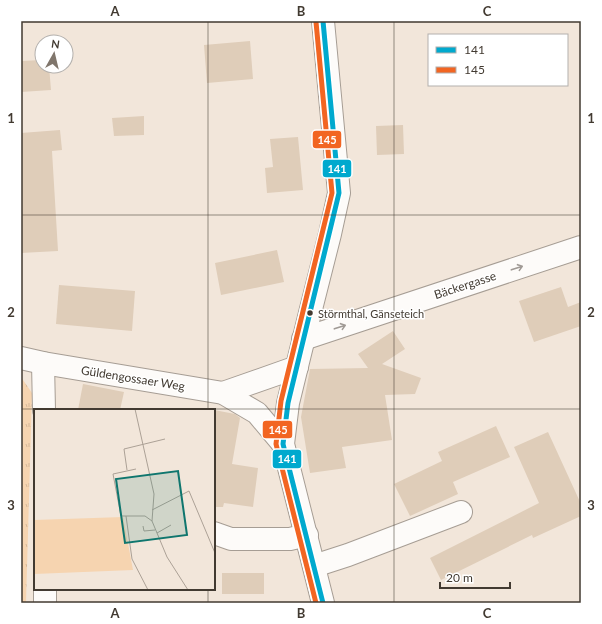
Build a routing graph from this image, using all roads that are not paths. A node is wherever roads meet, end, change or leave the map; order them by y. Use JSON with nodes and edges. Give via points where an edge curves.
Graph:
{"nodes":[{"id":1,"x":323,"y":21,"type":"edge"},
{"id":2,"x":581,"y":247,"type":"edge"},
{"id":3,"x":303,"y":339,"type":"junction"},
{"id":4,"x":21,"y":358,"type":"edge"},
{"id":5,"x":43,"y":363,"type":"junction"},
{"id":6,"x":297,"y":367,"type":"junction"},
{"id":7,"x":223,"y":393,"type":"junction"},
{"id":8,"x":44,"y":409,"type":"edge"},
{"id":9,"x":284,"y":444,"type":"junction"},
{"id":10,"x":460,"y":512,"type":"dead end"},
{"id":11,"x":215,"y":533,"type":"edge"},
{"id":12,"x":307,"y":535,"type":"junction"},
{"id":13,"x":314,"y":566,"type":"junction"},
{"id":14,"x":45,"y":590,"type":"edge"},
{"id":15,"x":45,"y":603,"type":"edge"},
{"id":16,"x":323,"y":603,"type":"edge"}],
"edges":[{"from":1,"to":3,"type":"street","via":[[339,194]]},
{"from":3,"to":2,"type":"street","name":"Bäckergasse","one_way":true},
{"from":3,"to":6,"type":"street"},
{"from":4,"to":5,"type":"street","name":"Güldengossaer Weg"},
{"from":5,"to":7,"type":"street","name":"Güldengossaer Weg"},
{"from":5,"to":8,"type":"street"},
{"from":6,"to":7,"type":"street","name":"Güldengossaer Weg"},
{"from":6,"to":9,"type":"street","via":[[288,403]]},
{"from":7,"to":9,"type":"street","name":"Güldengossaer Weg","via":[[257,413]]},
{"from":9,"to":12,"type":"street"},
{"from":10,"to":13,"type":"street","via":[[355,553]]},
{"from":11,"to":12,"type":"street","via":[[231,539],[290,539]]},
{"from":12,"to":13,"type":"street"},
{"from":13,"to":16,"type":"street"},
{"from":14,"to":15,"type":"street"}]}
